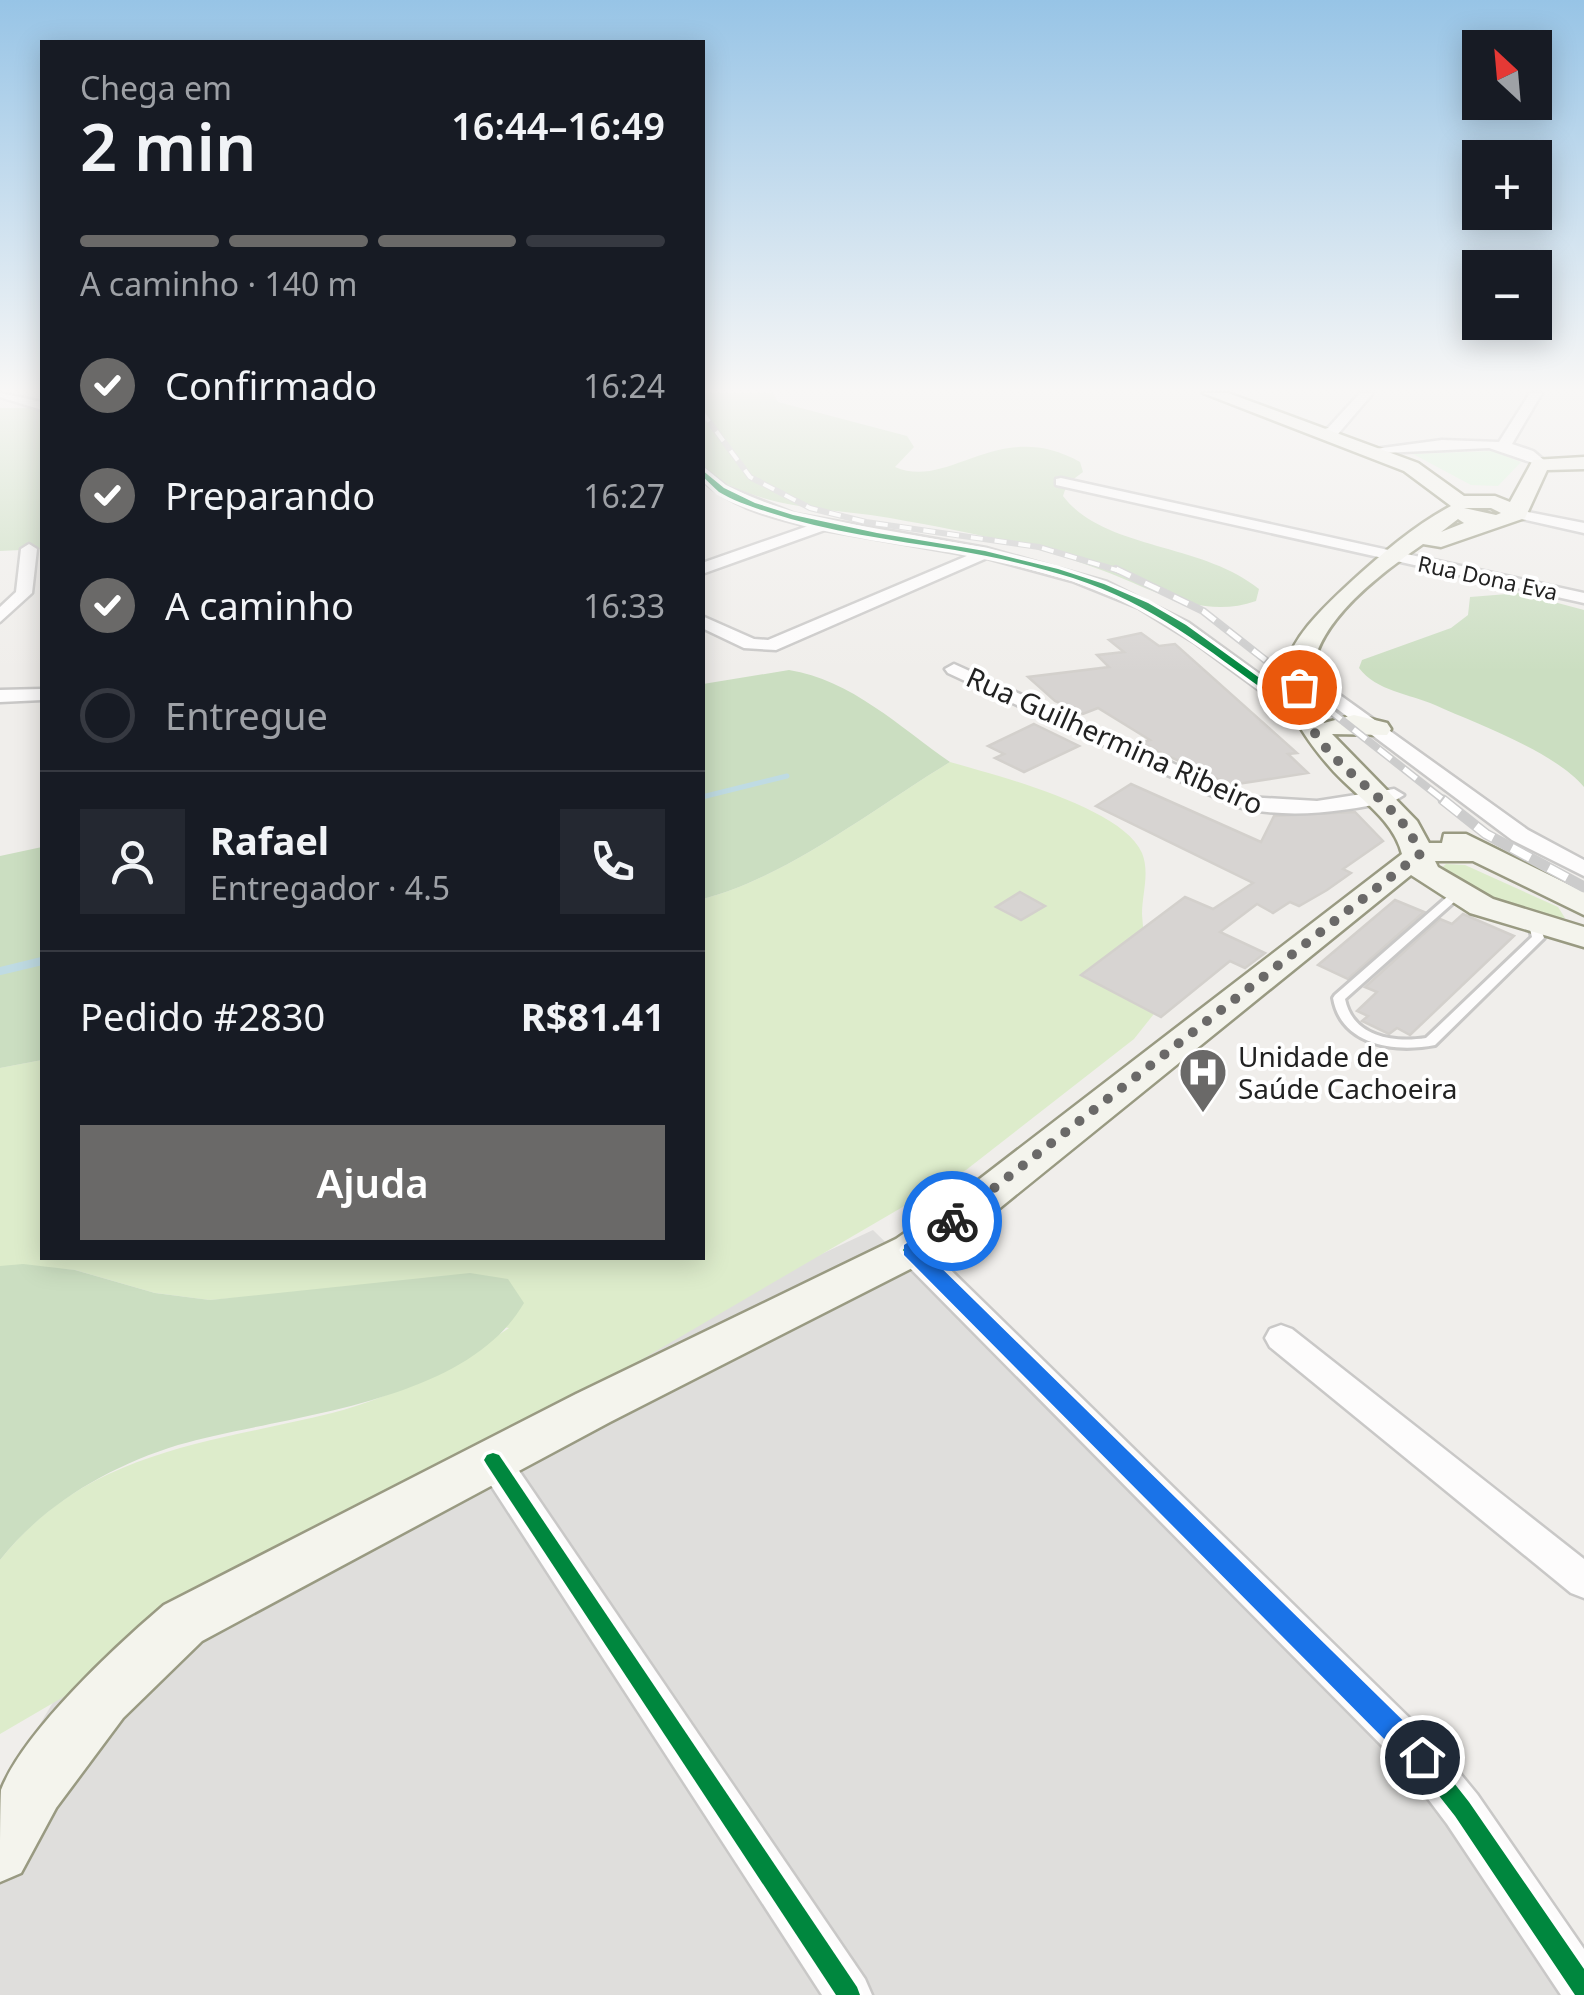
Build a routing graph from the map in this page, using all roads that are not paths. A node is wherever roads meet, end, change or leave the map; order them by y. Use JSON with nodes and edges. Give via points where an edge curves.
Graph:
{"nodes":[{"id":1,"x":720,"y":486,"type":"edge"},
{"id":2,"x":1079,"y":486,"type":"edge"},
{"id":3,"x":1441,"y":486,"type":"edge"},
{"id":4,"x":1453,"y":486,"type":"edge"},
{"id":5,"x":1529,"y":486,"type":"edge"},
{"id":6,"x":1519,"y":506,"type":"junction"},
{"id":7,"x":1474,"y":507,"type":"junction"},
{"id":8,"x":821,"y":526,"type":"junction"},
{"id":9,"x":1584,"y":528,"type":"edge"},
{"id":10,"x":29,"y":550,"type":"dead end"},
{"id":11,"x":986,"y":553,"type":"junction"},
{"id":12,"x":1399,"y":558,"type":"junction"},
{"id":13,"x":705,"y":568,"type":"edge"},
{"id":14,"x":1584,"y":598,"type":"edge"},
{"id":15,"x":0,"y":617,"type":"edge"},
{"id":16,"x":705,"y":623,"type":"edge"},
{"id":17,"x":954,"y":669,"type":"dead end"},
{"id":18,"x":40,"y":694,"type":"edge"},
{"id":19,"x":0,"y":696,"type":"edge"},
{"id":20,"x":1310,"y":696,"type":"junction"},
{"id":21,"x":1357,"y":724,"type":"junction"},
{"id":22,"x":1385,"y":797,"type":"junction"},
{"id":23,"x":1474,"y":852,"type":"junction"},
{"id":24,"x":1425,"y":865,"type":"junction"},
{"id":25,"x":1584,"y":869,"type":"edge"},
{"id":26,"x":1459,"y":892,"type":"junction"},
{"id":27,"x":1584,"y":905,"type":"edge"},
{"id":28,"x":1565,"y":930,"type":"edge"},
{"id":29,"x":911,"y":1250,"type":"junction"},
{"id":30,"x":1281,"y":1338,"type":"dead end"},
{"id":31,"x":494,"y":1460,"type":"junction"},
{"id":32,"x":1584,"y":1581,"type":"edge"},
{"id":33,"x":8,"y":1822,"type":"edge"},
{"id":34,"x":1584,"y":1989,"type":"edge"},
{"id":35,"x":850,"y":1995,"type":"edge"}],
"edges":[{"from":1,"to":8,"type":"street"},
{"from":2,"to":12,"type":"street","name":"Rua Dona Eva"},
{"from":3,"to":7,"type":"main road"},
{"from":4,"to":7,"type":"main road"},
{"from":5,"to":6,"type":"main road"},
{"from":6,"to":7,"type":"main road"},
{"from":6,"to":9,"type":"street"},
{"from":7,"to":12,"type":"main road"},
{"from":7,"to":12,"type":"main road","via":[[1446,536]]},
{"from":8,"to":11,"type":"street"},
{"from":8,"to":13,"type":"street"},
{"from":10,"to":15,"type":"street","via":[[24,593]]},
{"from":11,"to":16,"type":"street","via":[[770,646]]},
{"from":11,"to":20,"type":"street","via":[[1134,600],[1252,680]]},
{"from":12,"to":14,"type":"street","name":"Rua Dona Eva"},
{"from":12,"to":20,"type":"main road","via":[[1333,636]]},
{"from":17,"to":22,"type":"street","name":"Rua Guilhermina Ribeiro","via":[[1241,802],[1301,810]]},
{"from":18,"to":19,"type":"street"},
{"from":20,"to":21,"type":"main road"},
{"from":20,"to":22,"type":"main road","via":[[1329,751]]},
{"from":21,"to":22,"type":"main road","via":[[1348,748]]},
{"from":21,"to":25,"type":"street","via":[[1520,835]]},
{"from":22,"to":23,"type":"main road"},
{"from":22,"to":24,"type":"main road"},
{"from":23,"to":24,"type":"main road","via":[[1448,848]]},
{"from":23,"to":27,"type":"main road"},
{"from":24,"to":26,"type":"main road"},
{"from":24,"to":29,"type":"main road","via":[[1382,881]]},
{"from":26,"to":28,"type":"main road"},
{"from":26,"to":28,"type":"lane","via":[[1340,998],[1354,1026],[1390,1043],[1430,1042],[1538,938]]},
{"from":29,"to":31,"type":"main road"},
{"from":29,"to":34,"type":"street","via":[[1422,1757]]},
{"from":30,"to":32,"type":"street"},
{"from":31,"to":33,"type":"main road","via":[[183,1623],[126,1670]]},
{"from":31,"to":35,"type":"street"}]}
